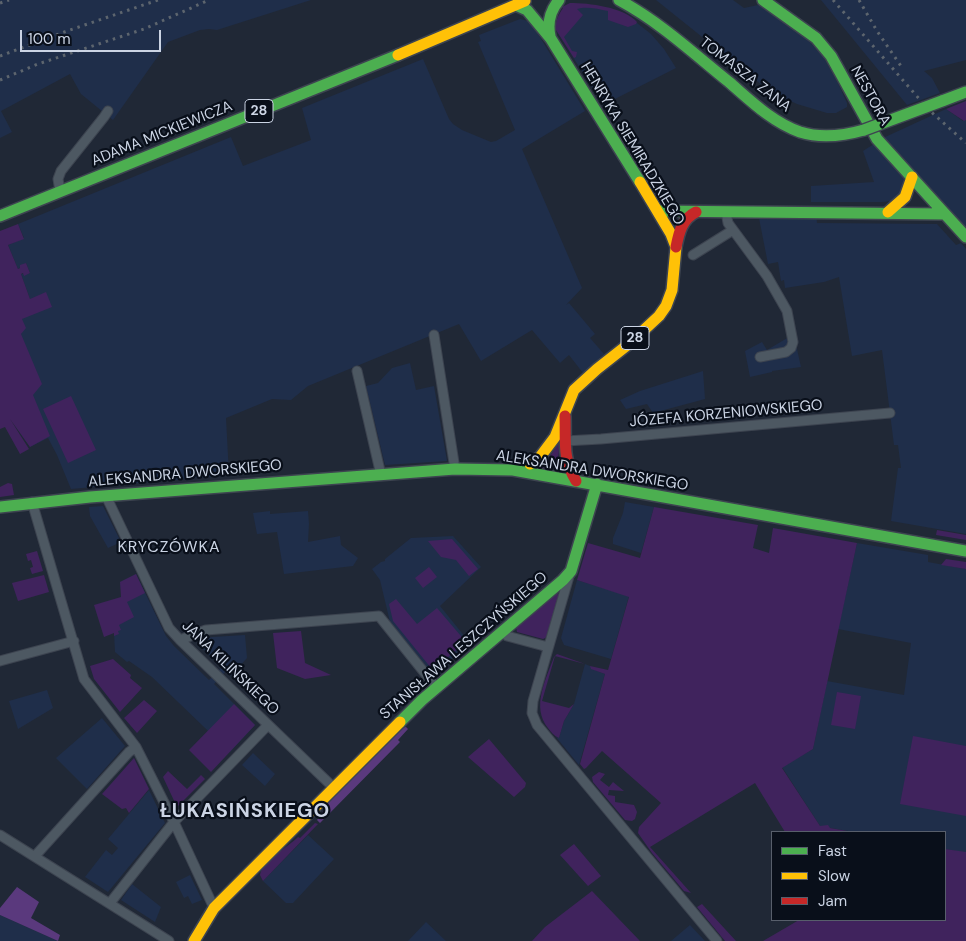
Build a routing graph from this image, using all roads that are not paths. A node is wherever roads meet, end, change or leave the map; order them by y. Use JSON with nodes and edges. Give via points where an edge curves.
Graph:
{"nodes":[{"id":1,"x":559,"y":0,"type":"edge"},
{"id":2,"x":619,"y":0,"type":"edge"},
{"id":3,"x":763,"y":0,"type":"edge"},
{"id":4,"x":521,"y":2,"type":"edge"},
{"id":5,"x":551,"y":39,"type":"junction"},
{"id":6,"x":966,"y":92,"type":"edge"},
{"id":7,"x":108,"y":111,"type":"dead end"},
{"id":8,"x":912,"y":177,"type":"junction"},
{"id":9,"x":60,"y":191,"type":"junction"},
{"id":10,"x":658,"y":211,"type":"junction"},
{"id":11,"x":696,"y":212,"type":"junction"},
{"id":12,"x":726,"y":212,"type":"junction"},
{"id":13,"x":888,"y":212,"type":"junction"},
{"id":14,"x":945,"y":214,"type":"junction"},
{"id":15,"x":0,"y":216,"type":"edge"},
{"id":16,"x":733,"y":230,"type":"junction"},
{"id":17,"x":966,"y":237,"type":"edge"},
{"id":18,"x":676,"y":247,"type":"junction"},
{"id":19,"x":693,"y":254,"type":"dead end"},
{"id":20,"x":434,"y":335,"type":"dead end"},
{"id":21,"x":760,"y":358,"type":"dead end"},
{"id":22,"x":357,"y":371,"type":"dead end"},
{"id":23,"x":565,"y":413,"type":"junction"},
{"id":24,"x":890,"y":413,"type":"dead end"},
{"id":25,"x":565,"y":441,"type":"junction"},
{"id":26,"x":565,"y":456,"type":"junction"},
{"id":27,"x":455,"y":469,"type":"junction"},
{"id":28,"x":513,"y":470,"type":"junction"},
{"id":29,"x":381,"y":475,"type":"junction"},
{"id":30,"x":539,"y":475,"type":"junction"},
{"id":31,"x":576,"y":482,"type":"junction"},
{"id":32,"x":597,"y":484,"type":"junction"},
{"id":33,"x":106,"y":496,"type":"junction"},
{"id":34,"x":32,"y":502,"type":"junction"},
{"id":35,"x":0,"y":507,"type":"edge"},
{"id":36,"x":966,"y":551,"type":"edge"},
{"id":37,"x":571,"y":571,"type":"junction"},
{"id":38,"x":503,"y":631,"type":"junction"},
{"id":39,"x":180,"y":640,"type":"junction"},
{"id":40,"x":74,"y":641,"type":"junction"},
{"id":41,"x":548,"y":647,"type":"junction"},
{"id":42,"x":0,"y":662,"type":"edge"},
{"id":43,"x":436,"y":687,"type":"junction"},
{"id":44,"x":268,"y":725,"type":"junction"},
{"id":45,"x":136,"y":747,"type":"junction"},
{"id":46,"x":334,"y":788,"type":"junction"},
{"id":47,"x":174,"y":822,"type":"junction"},
{"id":48,"x":0,"y":835,"type":"edge"},
{"id":49,"x":35,"y":856,"type":"junction"},
{"id":50,"x":110,"y":903,"type":"junction"},
{"id":51,"x":214,"y":908,"type":"junction"},
{"id":52,"x":169,"y":941,"type":"edge"},
{"id":53,"x":194,"y":941,"type":"edge"},
{"id":54,"x":717,"y":941,"type":"edge"}],
"edges":[{"from":1,"to":5,"type":"main road","number":"28","via":[[549,13]]},
{"from":2,"to":6,"type":"main road","name":"TOMASZA ZANA","bridge":true,"via":[[655,22],[764,113],[804,133],[839,137]]},
{"from":3,"to":8,"type":"main road","name":"NESTORA","via":[[816,38],[832,56],[876,139]]},
{"from":4,"to":5,"type":"main road","name":"HENRYKA SIEMIRADZKIEGO"},
{"from":4,"to":9,"type":"main road","name":"ADAMA MICKIEWICZA","number":"28"},
{"from":5,"to":10,"type":"main road","name":"HENRYKA SIEMIRADZKIEGO","number":"28"},
{"from":7,"to":9,"type":"street","via":[[61,171],[58,179]]},
{"from":8,"to":13,"type":"main road","via":[[907,195]]},
{"from":8,"to":14,"type":"main road","name":"NESTORA"},
{"from":9,"to":15,"type":"main road","name":"ADAMA MICKIEWICZA","number":"28"},
{"from":10,"to":11,"type":"main road"},
{"from":10,"to":18,"type":"main road","name":"HENRYKA SIEMIRADZKIEGO","number":"28"},
{"from":11,"to":12,"type":"main road"},
{"from":11,"to":18,"type":"main road","via":[[682,224]]},
{"from":12,"to":13,"type":"main road"},
{"from":12,"to":16,"type":"street"},
{"from":13,"to":14,"type":"main road"},
{"from":14,"to":17,"type":"main road","name":"NESTORA"},
{"from":16,"to":19,"type":"street"},
{"from":16,"to":21,"type":"street","via":[[767,276],[787,311],[793,342],[791,348]]},
{"from":18,"to":23,"type":"main road","name":"HENRYKA SIEMIRADZKIEGO","number":"28","via":[[674,278],[666,306],[641,333],[574,390]]},
{"from":20,"to":27,"type":"street"},
{"from":22,"to":29,"type":"street"},
{"from":23,"to":25,"type":"main road"},
{"from":23,"to":28,"type":"main road","name":"HENRYKA SIEMIRADZKIEGO","number":"28","via":[[555,437],[540,457]]},
{"from":24,"to":25,"type":"street","name":"JÓZEFA KORZENIOWSKIEGO"},
{"from":25,"to":26,"type":"main road"},
{"from":26,"to":30,"type":"main road","via":[[558,468]]},
{"from":26,"to":31,"type":"main road"},
{"from":27,"to":28,"type":"main road","name":"ALEKSANDRA DWORSKIEGO","number":"28"},
{"from":27,"to":29,"type":"main road","name":"ALEKSANDRA DWORSKIEGO","number":"28"},
{"from":28,"to":30,"type":"main road","name":"ALEKSANDRA DWORSKIEGO"},
{"from":29,"to":33,"type":"main road","name":"ALEKSANDRA DWORSKIEGO","number":"28"},
{"from":30,"to":31,"type":"main road","name":"ALEKSANDRA DWORSKIEGO"},
{"from":31,"to":32,"type":"main road","name":"ALEKSANDRA DWORSKIEGO"},
{"from":32,"to":36,"type":"main road","name":"ALEKSANDRA DWORSKIEGO"},
{"from":32,"to":37,"type":"main road","name":"STANISŁAWA LESZCZYŃSKIEGO"},
{"from":33,"to":34,"type":"main road","name":"ALEKSANDRA DWORSKIEGO","number":"28"},
{"from":33,"to":39,"type":"street","name":"JANA KILIŃSKIEGO","via":[[169,628]]},
{"from":34,"to":35,"type":"main road","name":"ALEKSANDRA DWORSKIEGO","number":"28"},
{"from":34,"to":40,"type":"street"},
{"from":37,"to":38,"type":"main road","name":"STANISŁAWA LESZCZYŃSKIEGO"},
{"from":37,"to":41,"type":"street"},
{"from":38,"to":41,"type":"street","via":[[507,636]]},
{"from":38,"to":43,"type":"main road","name":"STANISŁAWA LESZCZYŃSKIEGO"},
{"from":39,"to":43,"type":"street","via":[[206,630],[379,616]]},
{"from":39,"to":44,"type":"street","name":"JANA KILIŃSKIEGO"},
{"from":40,"to":42,"type":"street"},
{"from":40,"to":45,"type":"street","via":[[84,679]]},
{"from":41,"to":54,"type":"street","via":[[533,701],[532,713],[537,725]]},
{"from":43,"to":46,"type":"main road","name":"STANISŁAWA LESZCZYŃSKIEGO"},
{"from":44,"to":46,"type":"street","name":"JANA KILIŃSKIEGO"},
{"from":44,"to":47,"type":"street"},
{"from":45,"to":47,"type":"street"},
{"from":45,"to":49,"type":"street"},
{"from":46,"to":51,"type":"main road","name":"STANISŁAWA LESZCZYŃSKIEGO"},
{"from":47,"to":50,"type":"street"},
{"from":47,"to":51,"type":"street"},
{"from":48,"to":49,"type":"street"},
{"from":49,"to":50,"type":"street"},
{"from":50,"to":52,"type":"street"},
{"from":51,"to":53,"type":"main road","name":"STANISŁAWA LESZCZYŃSKIEGO"}]}
